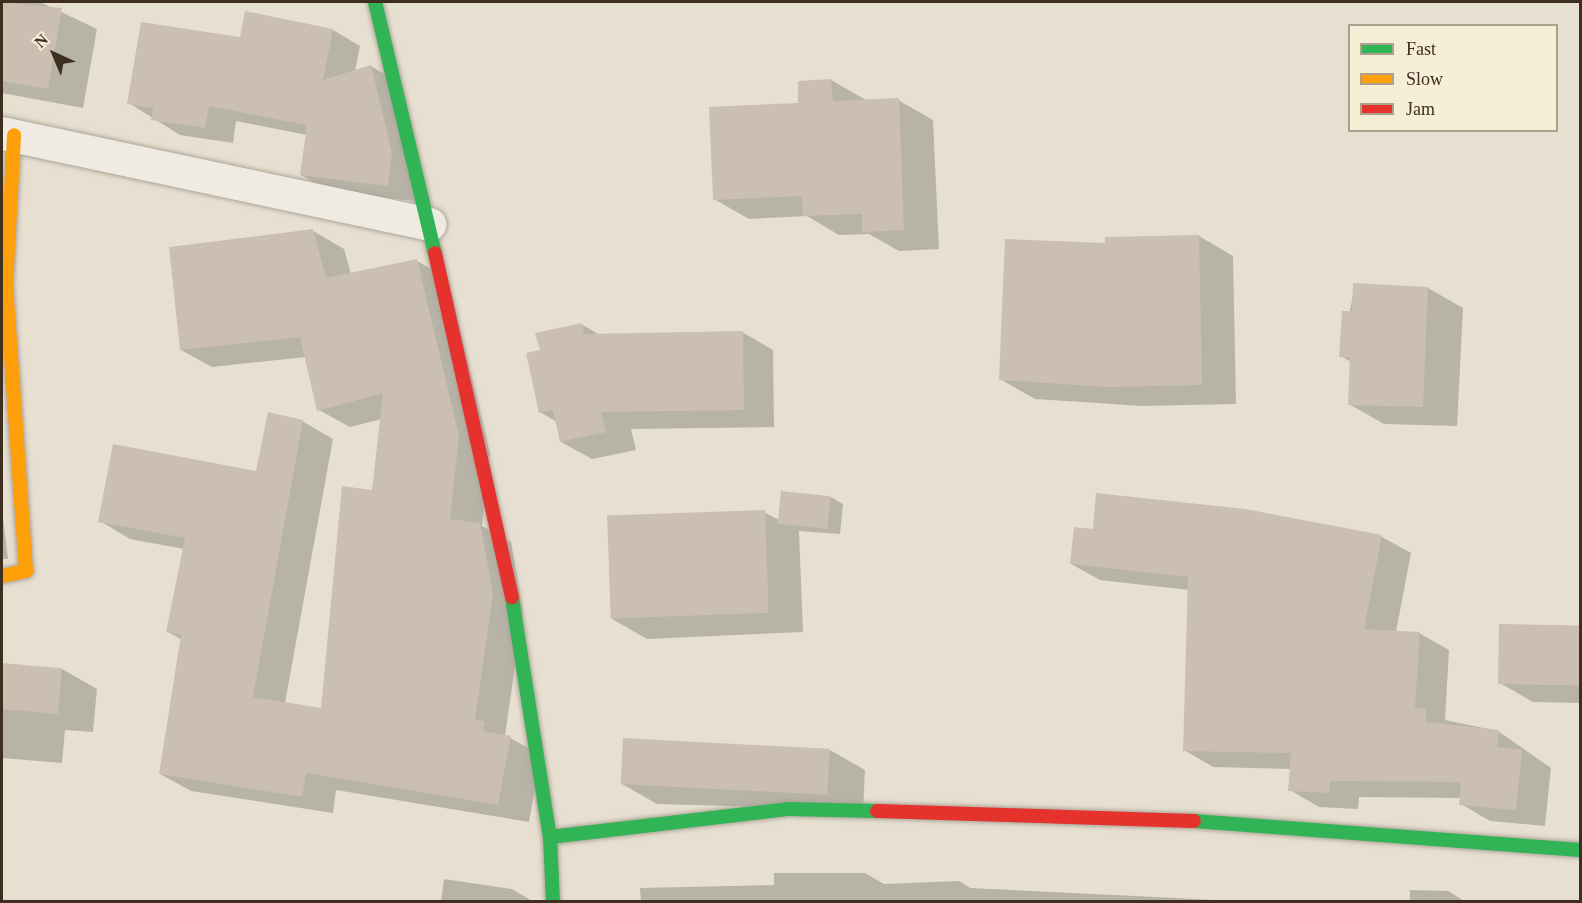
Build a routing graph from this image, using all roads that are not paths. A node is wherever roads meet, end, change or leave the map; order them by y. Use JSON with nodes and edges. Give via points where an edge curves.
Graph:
{"nodes":[{"id":1,"x":375,"y":2,"type":"edge"},
{"id":2,"x":8,"y":134,"type":"edge"},
{"id":3,"x":429,"y":224,"type":"junction"},
{"id":4,"x":2,"y":576,"type":"edge"},
{"id":5,"x":550,"y":837,"type":"junction"},
{"id":6,"x":1581,"y":850,"type":"edge"},
{"id":7,"x":553,"y":902,"type":"edge"}],
"edges":[{"from":1,"to":3,"type":"street"},
{"from":2,"to":3,"type":"street"},
{"from":2,"to":4,"type":"street","via":[[6,284],[26,571]]},
{"from":3,"to":5,"type":"street","via":[[502,538]]},
{"from":5,"to":6,"type":"street","via":[[789,809],[1119,816],[1447,836]]},
{"from":5,"to":7,"type":"street"}]}
